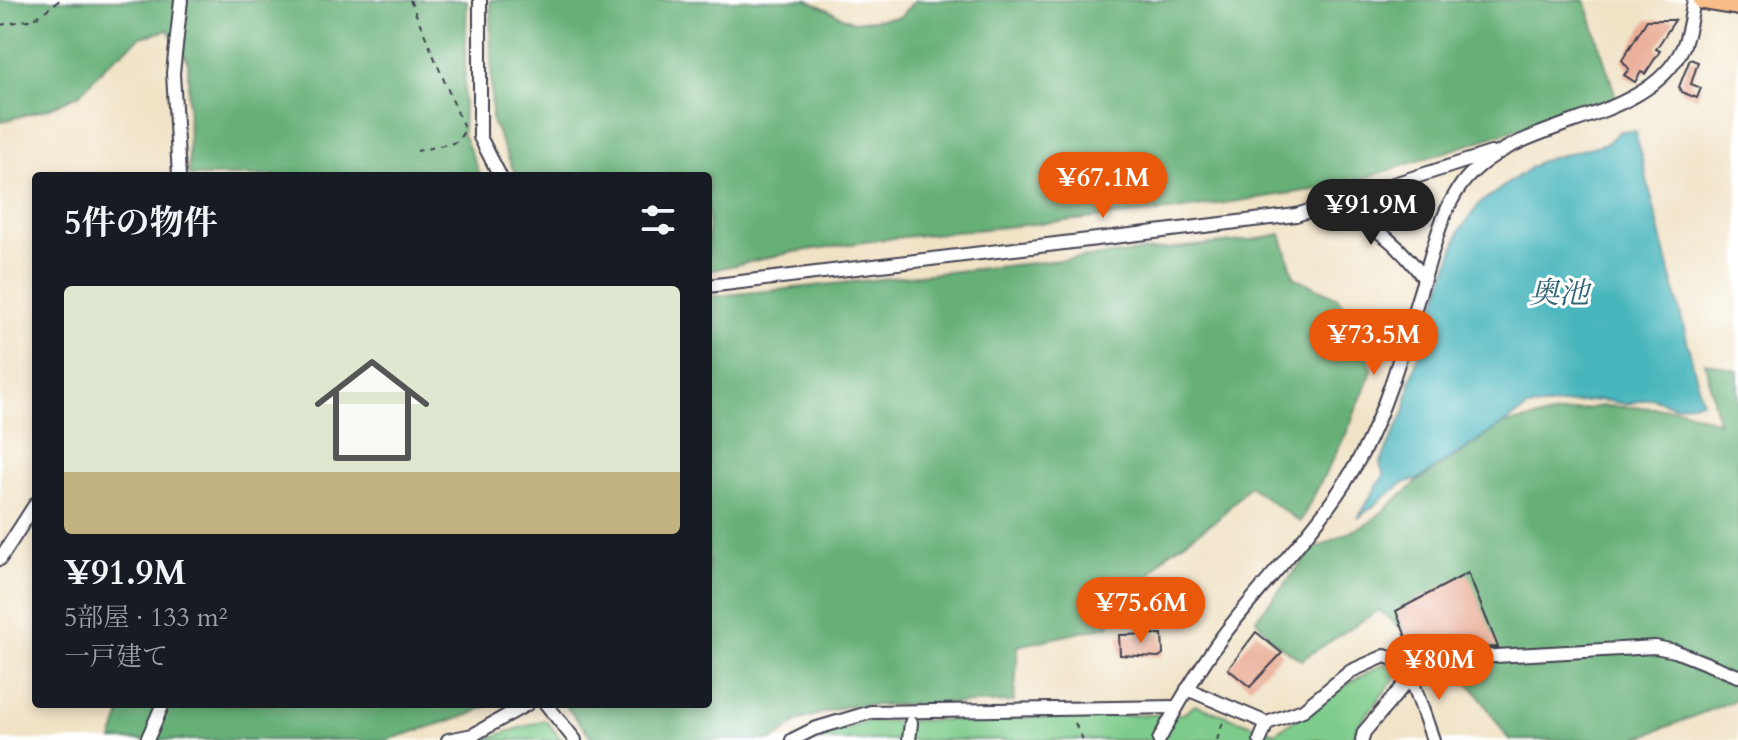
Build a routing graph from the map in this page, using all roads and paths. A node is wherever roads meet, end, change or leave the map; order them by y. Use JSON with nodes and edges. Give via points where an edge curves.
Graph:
{"nodes":[{"id":1,"x":60,"y":0,"type":"edge"},
{"id":2,"x":181,"y":0,"type":"edge"},
{"id":3,"x":410,"y":0,"type":"edge"},
{"id":4,"x":480,"y":0,"type":"edge"},
{"id":5,"x":1694,"y":0,"type":"edge"},
{"id":6,"x":1703,"y":0,"type":"edge"},
{"id":7,"x":1738,"y":6,"type":"edge"},
{"id":8,"x":0,"y":25,"type":"edge"},
{"id":9,"x":417,"y":151,"type":"dead end"},
{"id":10,"x":1498,"y":151,"type":"junction"},
{"id":11,"x":179,"y":172,"type":"edge"},
{"id":12,"x":498,"y":172,"type":"edge"},
{"id":13,"x":1324,"y":208,"type":"junction"},
{"id":14,"x":1424,"y":278,"type":"junction"},
{"id":15,"x":712,"y":286,"type":"edge"},
{"id":16,"x":32,"y":509,"type":"edge"},
{"id":17,"x":0,"y":559,"type":"edge"},
{"id":18,"x":1738,"y":676,"type":"edge"},
{"id":19,"x":1411,"y":677,"type":"junction"},
{"id":20,"x":1187,"y":689,"type":"junction"},
{"id":21,"x":1176,"y":707,"type":"junction"},
{"id":22,"x":161,"y":708,"type":"edge"},
{"id":23,"x":520,"y":708,"type":"edge"},
{"id":24,"x":549,"y":708,"type":"edge"},
{"id":25,"x":1223,"y":722,"type":"dead end"},
{"id":26,"x":911,"y":723,"type":"dead end"},
{"id":27,"x":1267,"y":723,"type":"junction"},
{"id":28,"x":147,"y":740,"type":"edge"},
{"id":29,"x":448,"y":740,"type":"edge"},
{"id":30,"x":575,"y":740,"type":"edge"},
{"id":31,"x":792,"y":740,"type":"edge"},
{"id":32,"x":909,"y":740,"type":"edge"},
{"id":33,"x":1159,"y":740,"type":"edge"},
{"id":34,"x":1217,"y":740,"type":"edge"},
{"id":35,"x":1260,"y":740,"type":"edge"},
{"id":36,"x":1362,"y":740,"type":"edge"},
{"id":37,"x":1433,"y":740,"type":"edge"}],
"edges":[{"from":1,"to":8,"type":"path","via":[[34,19]]},
{"from":2,"to":11,"type":"street","via":[[173,73]]},
{"from":3,"to":9,"type":"path","via":[[465,130],[457,142]]},
{"from":4,"to":12,"type":"street","via":[[480,137]]},
{"from":5,"to":10,"type":"street","via":[[1683,47],[1663,74],[1638,93]]},
{"from":6,"to":7,"type":"highway"},
{"from":10,"to":13,"type":"street"},
{"from":10,"to":14,"type":"street","via":[[1476,168],[1452,200]]},
{"from":13,"to":14,"type":"street","via":[[1388,235]]},
{"from":13,"to":15,"type":"street"},
{"from":14,"to":20,"type":"street","via":[[1383,407],[1363,451],[1338,493]]},
{"from":16,"to":17,"type":"street"},
{"from":18,"to":19,"type":"street","via":[[1655,647],[1479,657],[1437,663]]},
{"from":19,"to":27,"type":"street","via":[[1401,662],[1385,656],[1351,671],[1303,710]]},
{"from":19,"to":36,"type":"street"},
{"from":19,"to":37,"type":"street"},
{"from":20,"to":21,"type":"street"},
{"from":20,"to":27,"type":"street"},
{"from":21,"to":31,"type":"street","via":[[871,712]]},
{"from":21,"to":33,"type":"street"},
{"from":22,"to":28,"type":"street"},
{"from":23,"to":29,"type":"street","via":[[473,735]]},
{"from":24,"to":30,"type":"street"},
{"from":25,"to":34,"type":"path"},
{"from":26,"to":32,"type":"street"},
{"from":27,"to":35,"type":"street"}]}
